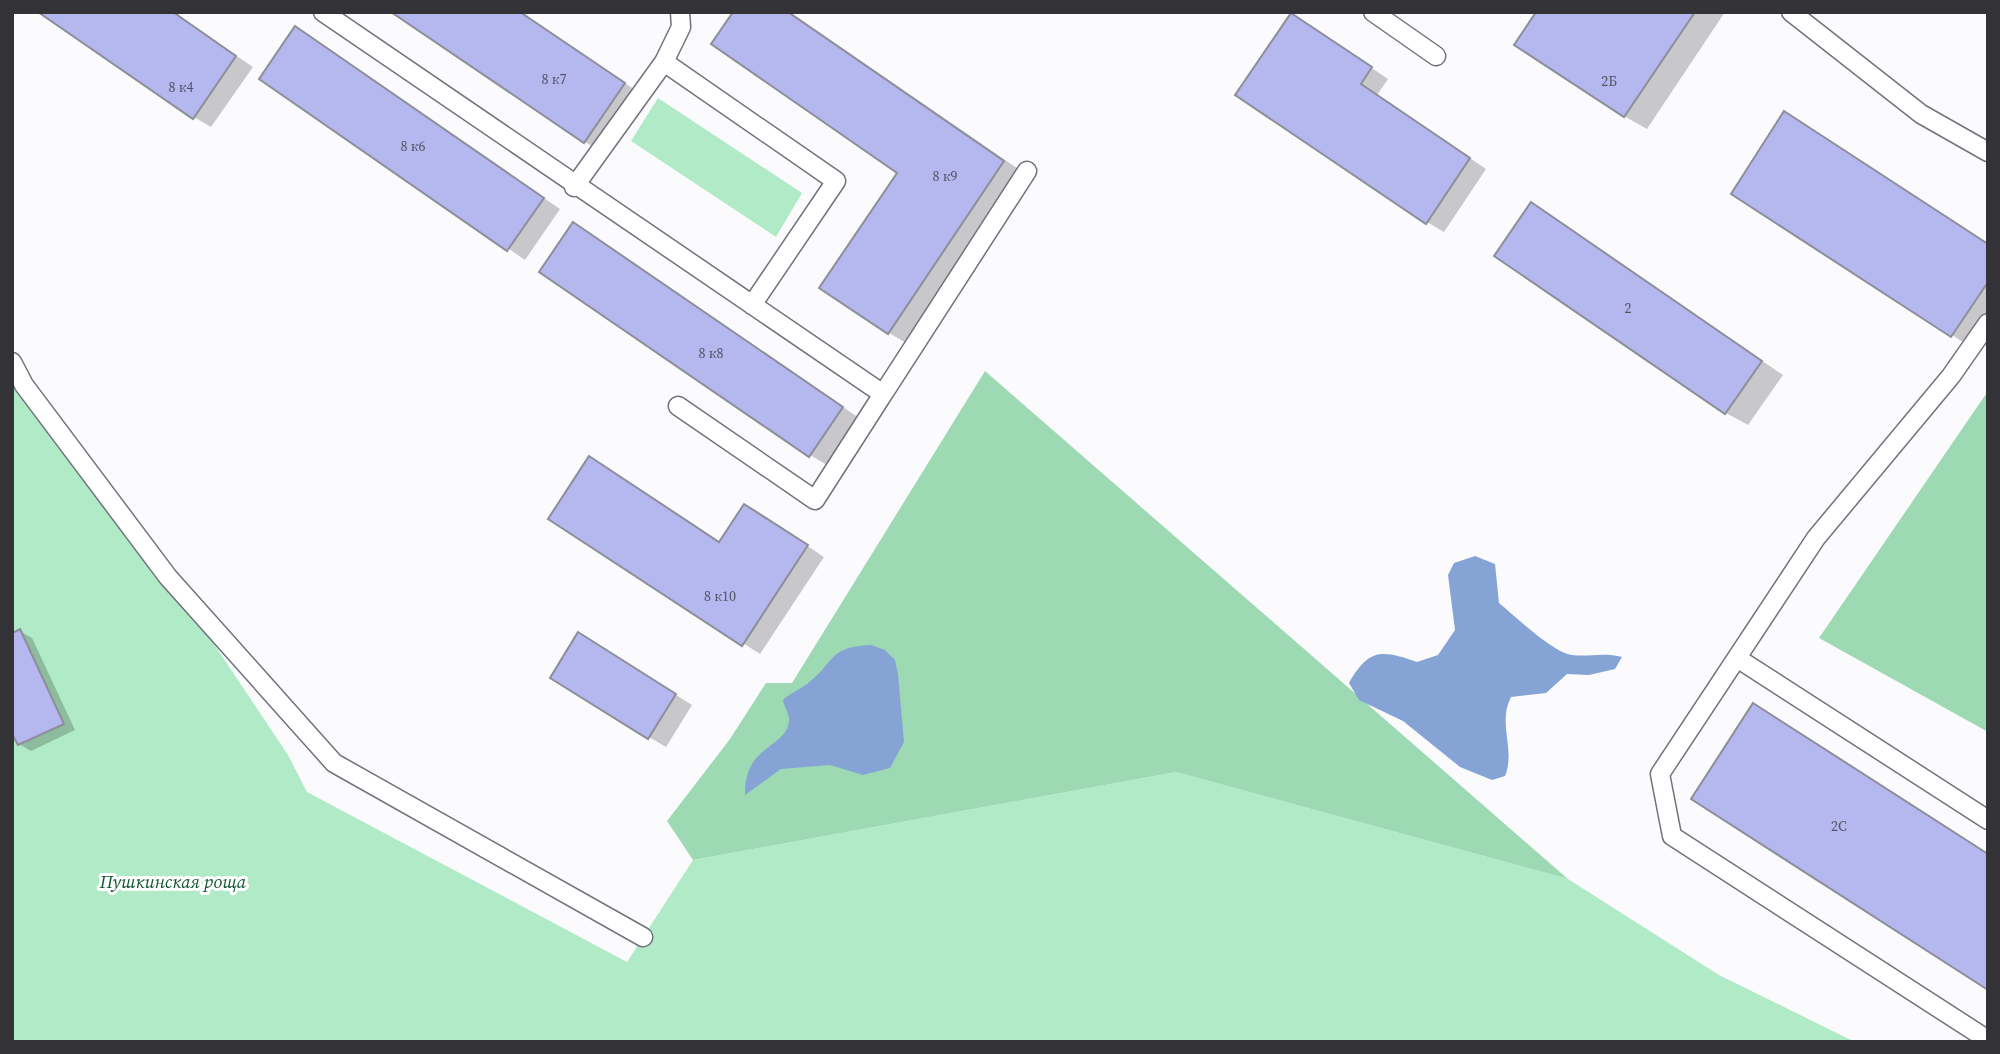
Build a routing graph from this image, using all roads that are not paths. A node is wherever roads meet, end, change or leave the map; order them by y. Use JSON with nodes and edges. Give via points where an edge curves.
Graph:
{"nodes":[{"id":1,"x":323,"y":12,"type":"edge"},
{"id":2,"x":680,"y":12,"type":"edge"},
{"id":3,"x":1373,"y":12,"type":"edge"},
{"id":4,"x":1791,"y":12,"type":"edge"},
{"id":5,"x":1436,"y":56,"type":"dead end"},
{"id":6,"x":664,"y":62,"type":"junction"},
{"id":7,"x":1988,"y":152,"type":"edge"},
{"id":8,"x":1027,"y":171,"type":"dead end"},
{"id":9,"x":574,"y":187,"type":"junction"},
{"id":10,"x":752,"y":305,"type":"junction"},
{"id":11,"x":1988,"y":323,"type":"edge"},
{"id":12,"x":12,"y":362,"type":"edge"},
{"id":13,"x":883,"y":394,"type":"junction"},
{"id":14,"x":678,"y":406,"type":"dead end"},
{"id":15,"x":1737,"y":658,"type":"junction"},
{"id":16,"x":1988,"y":820,"type":"edge"},
{"id":17,"x":643,"y":937,"type":"dead end"},
{"id":18,"x":1988,"y":1040,"type":"edge"}],
"edges":[{"from":1,"to":9,"type":"lane"},
{"from":2,"to":6,"type":"lane","via":[[681,27]]},
{"from":3,"to":5,"type":"lane"},
{"from":4,"to":7,"type":"lane","via":[[1921,114]]},
{"from":6,"to":9,"type":"lane"},
{"from":6,"to":10,"type":"lane","via":[[836,181]]},
{"from":8,"to":13,"type":"lane"},
{"from":9,"to":10,"type":"lane"},
{"from":10,"to":13,"type":"lane"},
{"from":11,"to":15,"type":"lane","via":[[1951,376],[1816,538]]},
{"from":12,"to":17,"type":"lane","via":[[24,386],[168,577],[334,763]]},
{"from":13,"to":14,"type":"lane","via":[[815,500]]},
{"from":15,"to":16,"type":"lane"},
{"from":15,"to":18,"type":"lane","via":[[1660,774],[1672,836]]}]}
